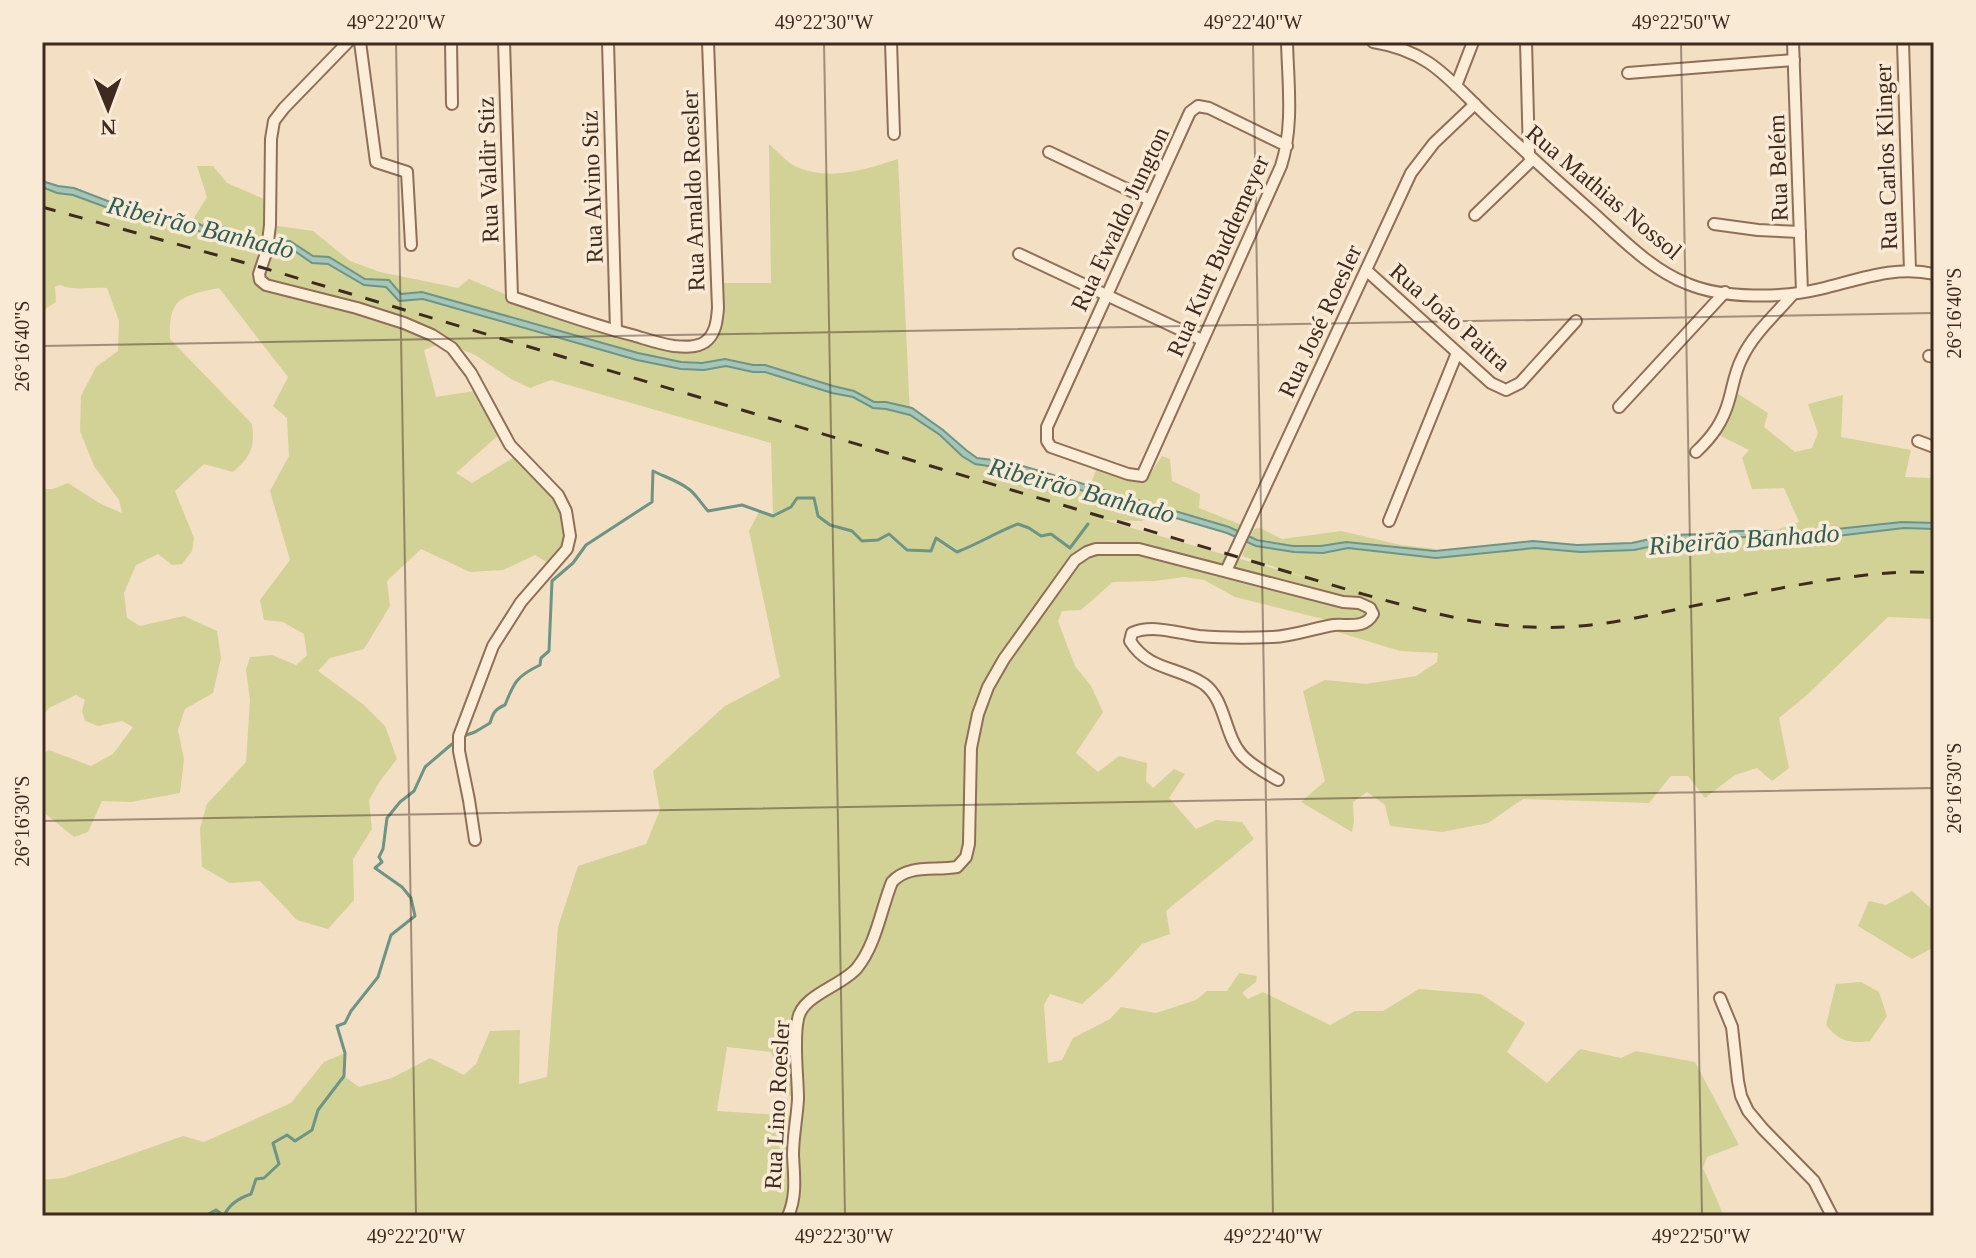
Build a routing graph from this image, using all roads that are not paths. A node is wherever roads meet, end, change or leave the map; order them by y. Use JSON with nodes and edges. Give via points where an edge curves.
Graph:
{"nodes":[{"id":1,"x":348,"y":42,"type":"edge"},
{"id":2,"x":360,"y":42,"type":"edge"},
{"id":3,"x":451,"y":42,"type":"edge"},
{"id":4,"x":504,"y":42,"type":"edge"},
{"id":5,"x":608,"y":42,"type":"edge"},
{"id":6,"x":708,"y":42,"type":"edge"},
{"id":7,"x":891,"y":42,"type":"edge"},
{"id":8,"x":1287,"y":42,"type":"edge"},
{"id":9,"x":1373,"y":42,"type":"edge"},
{"id":10,"x":1473,"y":42,"type":"edge"},
{"id":11,"x":1526,"y":42,"type":"edge"},
{"id":12,"x":1793,"y":42,"type":"edge"},
{"id":13,"x":1903,"y":42,"type":"edge"},
{"id":14,"x":1794,"y":60,"type":"junction"},
{"id":15,"x":1628,"y":73,"type":"dead end"},
{"id":16,"x":1456,"y":86,"type":"junction"},
{"id":17,"x":452,"y":104,"type":"dead end"},
{"id":18,"x":1475,"y":104,"type":"junction"},
{"id":19,"x":894,"y":134,"type":"dead end"},
{"id":20,"x":1287,"y":146,"type":"junction"},
{"id":21,"x":1049,"y":152,"type":"dead end"},
{"id":22,"x":1531,"y":158,"type":"junction"},
{"id":23,"x":1150,"y":200,"type":"junction"},
{"id":24,"x":1475,"y":215,"type":"dead end"},
{"id":25,"x":1714,"y":224,"type":"dead end"},
{"id":26,"x":1800,"y":232,"type":"junction"},
{"id":27,"x":411,"y":245,"type":"dead end"},
{"id":28,"x":1019,"y":254,"type":"dead end"},
{"id":29,"x":1366,"y":270,"type":"junction"},
{"id":30,"x":1910,"y":271,"type":"junction"},
{"id":31,"x":1934,"y":274,"type":"edge"},
{"id":32,"x":1725,"y":292,"type":"junction"},
{"id":33,"x":1797,"y":293,"type":"junction"},
{"id":34,"x":1107,"y":295,"type":"junction"},
{"id":35,"x":1576,"y":321,"type":"dead end"},
{"id":36,"x":616,"y":331,"type":"junction"},
{"id":37,"x":1202,"y":340,"type":"junction"},
{"id":38,"x":1457,"y":353,"type":"junction"},
{"id":39,"x":1619,"y":407,"type":"dead end"},
{"id":40,"x":1918,"y":441,"type":"dead end"},
{"id":41,"x":1934,"y":447,"type":"edge"},
{"id":42,"x":1696,"y":452,"type":"dead end"},
{"id":43,"x":1142,"y":476,"type":"joint"},
{"id":44,"x":1389,"y":521,"type":"dead end"},
{"id":45,"x":1226,"y":571,"type":"junction"},
{"id":46,"x":1278,"y":780,"type":"dead end"},
{"id":47,"x":475,"y":840,"type":"dead end"},
{"id":48,"x":1720,"y":998,"type":"dead end"},
{"id":49,"x":788,"y":1216,"type":"edge"},
{"id":50,"x":1832,"y":1216,"type":"edge"}],
"edges":[{"from":1,"to":47,"type":"street","via":[[274,121],[269,235],[260,280],[404,323],[452,348],[510,445],[558,495],[570,536],[567,549],[521,602],[493,646],[459,736]]},
{"from":2,"to":27,"type":"street","via":[[376,162],[407,172]]},
{"from":3,"to":17,"type":"street"},
{"from":4,"to":36,"type":"street","name":"Rua Valdir Stiz","via":[[512,297]]},
{"from":5,"to":36,"type":"street","name":"Rua Alvino Stiz"},
{"from":6,"to":36,"type":"street","name":"Rua Arnaldo Roesler","via":[[716,325],[705,342],[686,347]]},
{"from":7,"to":19,"type":"street"},
{"from":8,"to":20,"type":"street","name":"Rua Kurt Buddemeyer"},
{"from":9,"to":16,"type":"street","name":"Rua Mathias Nossol","via":[[1424,58]]},
{"from":10,"to":16,"type":"street"},
{"from":11,"to":22,"type":"street"},
{"from":12,"to":14,"type":"street","name":"Rua Belém"},
{"from":13,"to":30,"type":"street","name":"Rua Carlos Klinger"},
{"from":14,"to":15,"type":"street"},
{"from":14,"to":26,"type":"street","name":"Rua Belém"},
{"from":16,"to":18,"type":"street","name":"Rua Mathias Nossol"},
{"from":18,"to":22,"type":"street","name":"Rua Mathias Nossol"},
{"from":18,"to":29,"type":"street","name":"Rua José Roesler","via":[[1418,162]]},
{"from":20,"to":23,"type":"street","name":"Rua Ewaldo Jungton","via":[[1198,106],[1190,112]]},
{"from":20,"to":37,"type":"street","name":"Rua Kurt Buddemeyer"},
{"from":21,"to":23,"type":"street"},
{"from":22,"to":24,"type":"street"},
{"from":22,"to":32,"type":"street","name":"Rua Mathias Nossol","via":[[1654,264],[1685,283]]},
{"from":23,"to":34,"type":"street","name":"Rua Ewaldo Jungton"},
{"from":25,"to":26,"type":"street"},
{"from":26,"to":33,"type":"street","name":"Rua Belém"},
{"from":28,"to":34,"type":"street"},
{"from":29,"to":38,"type":"street","name":"Rua João Paitra"},
{"from":29,"to":45,"type":"street","name":"Rua José Roesler"},
{"from":30,"to":31,"type":"street","name":"Rua Mathias Nossol"},
{"from":30,"to":33,"type":"street","name":"Rua Mathias Nossol"},
{"from":32,"to":33,"type":"street","name":"Rua Mathias Nossol"},
{"from":32,"to":39,"type":"street"},
{"from":33,"to":42,"type":"street","via":[[1747,349],[1721,422]]},
{"from":34,"to":37,"type":"street"},
{"from":34,"to":43,"type":"street","name":"Rua Ewaldo Jungton","via":[[1047,427],[1047,441],[1051,447]]},
{"from":35,"to":38,"type":"street","name":"Rua João Paitra","via":[[1520,383],[1506,390]]},
{"from":37,"to":43,"type":"street","name":"Rua Kurt Buddemeyer"},
{"from":38,"to":44,"type":"street"},
{"from":40,"to":41,"type":"street"},
{"from":45,"to":46,"type":"street","name":"Rua Lino Roesler","via":[[1359,603],[1373,614],[1363,624],[1273,637],[1200,636],[1142,628],[1132,633],[1130,641],[1150,663],[1205,685],[1217,699],[1241,754]]},
{"from":45,"to":49,"type":"street","name":"Rua Lino Roesler","via":[[1139,549],[1096,549],[1075,560],[1020,635],[978,714],[971,748],[966,857],[957,867],[899,874],[859,965],[800,1011],[795,1183]]},
{"from":48,"to":50,"type":"street","via":[[1732,1027],[1738,1081],[1748,1111],[1814,1181]]}]}
